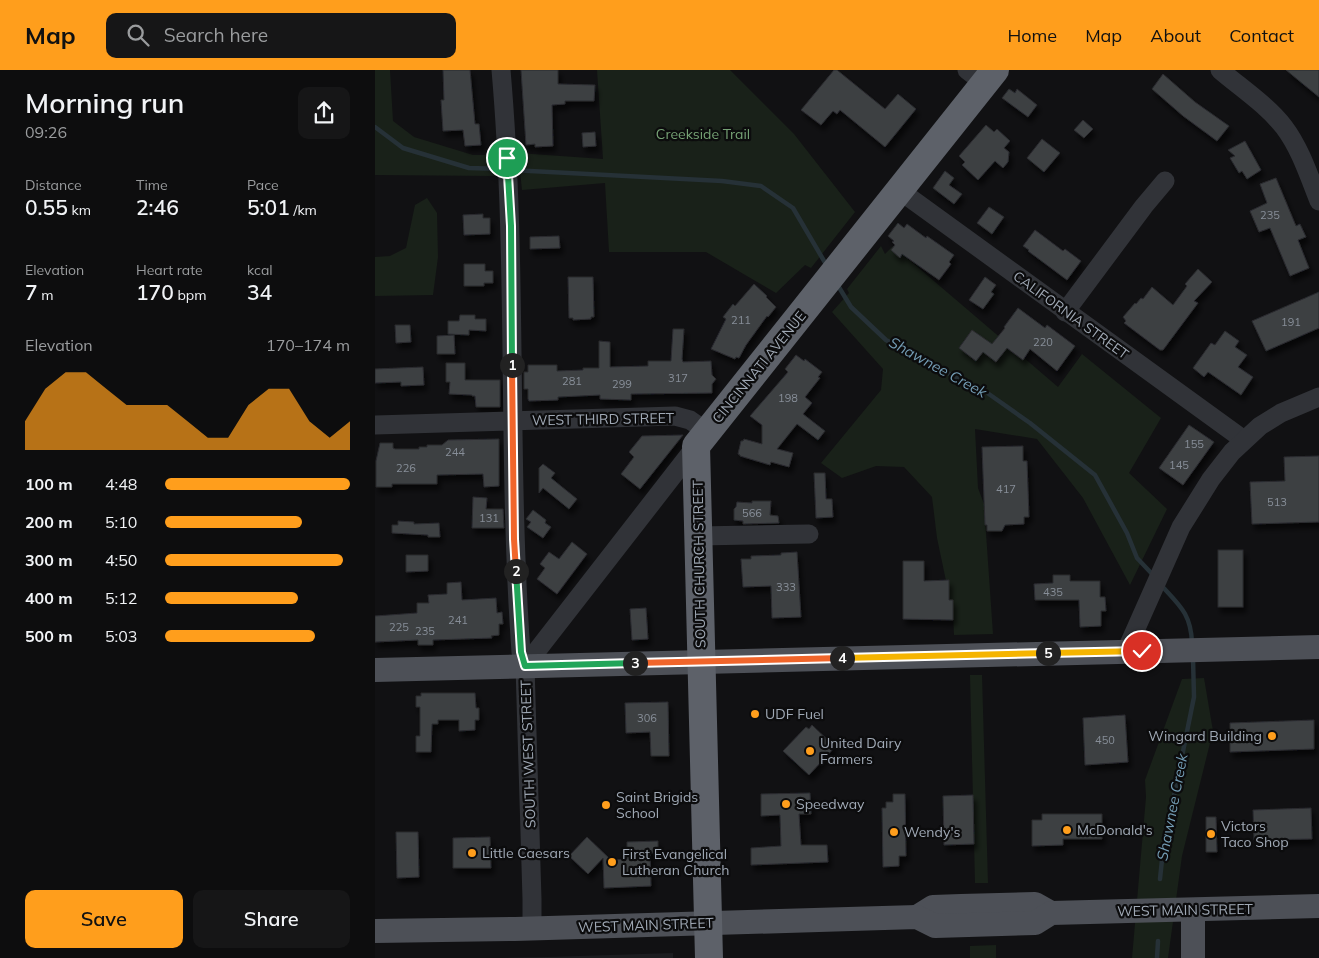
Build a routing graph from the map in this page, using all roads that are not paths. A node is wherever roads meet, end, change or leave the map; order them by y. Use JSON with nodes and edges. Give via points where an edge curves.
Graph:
{"nodes":[{"id":1,"x":501,"y":70,"type":"edge"},
{"id":2,"x":1220,"y":70,"type":"edge"},
{"id":3,"x":982,"y":74,"type":"edge"},
{"id":4,"x":1165,"y":181,"type":"dead end"},
{"id":5,"x":899,"y":190,"type":"junction"},
{"id":6,"x":1319,"y":201,"type":"edge"},
{"id":7,"x":1065,"y":312,"type":"junction"},
{"id":8,"x":1319,"y":397,"type":"edge"},
{"id":9,"x":513,"y":420,"type":"junction"},
{"id":10,"x":375,"y":425,"type":"edge"},
{"id":11,"x":702,"y":439,"type":"junction"},
{"id":12,"x":1244,"y":440,"type":"junction"},
{"id":13,"x":809,"y":534,"type":"dead end"},
{"id":14,"x":699,"y":536,"type":"junction"},
{"id":15,"x":1319,"y":647,"type":"edge"},
{"id":16,"x":1126,"y":651,"type":"junction"},
{"id":17,"x":702,"y":662,"type":"junction"},
{"id":18,"x":525,"y":666,"type":"junction"},
{"id":19,"x":375,"y":670,"type":"edge"},
{"id":20,"x":1319,"y":906,"type":"edge"},
{"id":21,"x":1193,"y":910,"type":"junction"},
{"id":22,"x":708,"y":923,"type":"junction"},
{"id":23,"x":531,"y":928,"type":"junction"},
{"id":24,"x":375,"y":931,"type":"edge"},
{"id":25,"x":709,"y":958,"type":"edge"},
{"id":26,"x":1193,"y":958,"type":"edge"}],
"edges":[{"from":1,"to":9,"type":"street","name":"SOUTH WEST STREET","via":[[509,182]]},
{"from":2,"to":6,"type":"street","via":[[1285,128]]},
{"from":3,"to":5,"type":"highway","name":"CINCINNATI AVENUE"},
{"from":4,"to":7,"type":"street"},
{"from":5,"to":7,"type":"street","name":"CALIFORNIA STREET"},
{"from":5,"to":11,"type":"highway","name":"CINCINNATI AVENUE"},
{"from":7,"to":12,"type":"street","name":"CALIFORNIA STREET"},
{"from":8,"to":12,"type":"street","via":[[1271,419]]},
{"from":9,"to":10,"type":"street","name":"WEST THIRD STREET"},
{"from":9,"to":11,"type":"street","name":"WEST THIRD STREET","via":[[675,416],[691,420]]},
{"from":9,"to":18,"type":"street","name":"SOUTH WEST STREET","via":[[514,539],[521,652]]},
{"from":11,"to":14,"type":"highway","name":"SOUTH CHURCH STREET"},
{"from":11,"to":18,"type":"street","name":"CINCINNATI AVENUE"},
{"from":12,"to":16,"type":"street","via":[[1211,479],[1181,527]]},
{"from":13,"to":14,"type":"street"},
{"from":14,"to":17,"type":"highway","name":"SOUTH CHURCH STREET"},
{"from":15,"to":16,"type":"main road"},
{"from":16,"to":17,"type":"main road"},
{"from":17,"to":18,"type":"main road"},
{"from":17,"to":22,"type":"highway","name":"SOUTH CHURCH STREET"},
{"from":18,"to":19,"type":"main road"},
{"from":18,"to":23,"type":"street","name":"SOUTH WEST STREET","via":[[533,899]]},
{"from":20,"to":21,"type":"main road","name":"WEST MAIN STREET"},
{"from":21,"to":22,"type":"main road","name":"WEST MAIN STREET","via":[[1051,913],[1035,923],[935,926],[917,917]]},
{"from":21,"to":26,"type":"main road"},
{"from":22,"to":23,"type":"main road","name":"WEST MAIN STREET"},
{"from":22,"to":25,"type":"highway","name":"SOUTH CHURCH STREET"},
{"from":23,"to":24,"type":"main road","name":"WEST MAIN STREET"}]}
